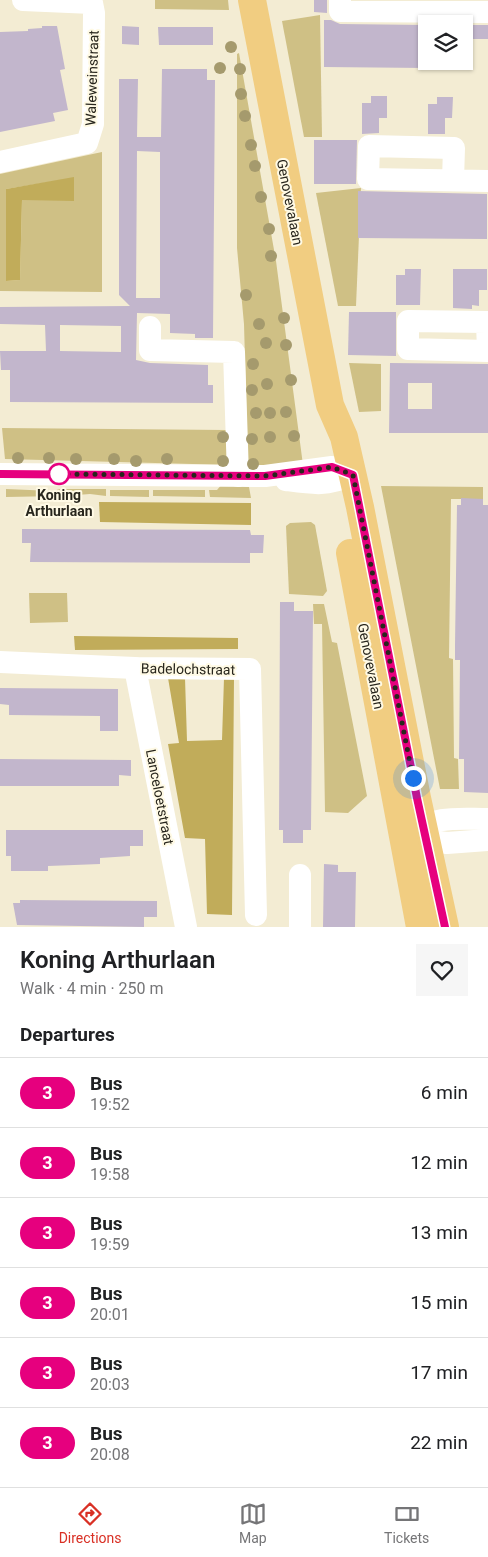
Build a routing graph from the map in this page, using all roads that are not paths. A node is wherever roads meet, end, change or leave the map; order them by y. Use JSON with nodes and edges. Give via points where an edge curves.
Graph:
{"nodes":[{"id":1,"x":23,"y":0,"type":"edge"},
{"id":2,"x":252,"y":0,"type":"edge"},
{"id":3,"x":340,"y":0,"type":"edge"},
{"id":4,"x":422,"y":6,"type":"edge"},
{"id":5,"x":488,"y":12,"type":"edge"},
{"id":6,"x":0,"y":162,"type":"edge"},
{"id":7,"x":453,"y":180,"type":"dead end"},
{"id":8,"x":488,"y":181,"type":"edge"},
{"id":9,"x":150,"y":327,"type":"dead end"},
{"id":10,"x":0,"y":474,"type":"edge"},
{"id":11,"x":340,"y":474,"type":"junction"},
{"id":12,"x":238,"y":476,"type":"junction"},
{"id":13,"x":0,"y":662,"type":"edge"},
{"id":14,"x":135,"y":668,"type":"junction"},
{"id":15,"x":488,"y":820,"type":"edge"},
{"id":16,"x":428,"y":833,"type":"junction"},
{"id":17,"x":488,"y":840,"type":"edge"},
{"id":18,"x":300,"y":875,"type":"dead end"},
{"id":19,"x":256,"y":915,"type":"dead end"},
{"id":20,"x":443,"y":917,"type":"edge"},
{"id":21,"x":186,"y":927,"type":"edge"},
{"id":22,"x":300,"y":927,"type":"edge"},
{"id":23,"x":420,"y":927,"type":"edge"}],
"edges":[{"from":1,"to":6,"type":"street","name":"Waleweinstraat","via":[[92,3],[93,124],[87,143]]},
{"from":2,"to":11,"type":"main road","name":"Genovevalaan","via":[[330,404],[328,440]]},
{"from":3,"to":4,"type":"street","via":[[340,11]]},
{"from":4,"to":5,"type":"street"},
{"from":7,"to":8,"type":"street"},
{"from":9,"to":12,"type":"street","via":[[150,350],[234,352]]},
{"from":10,"to":12,"type":"street"},
{"from":11,"to":12,"type":"street","via":[[318,485],[265,476]]},
{"from":11,"to":16,"type":"main road","name":"Genovevalaan"},
{"from":11,"to":16,"type":"main road","name":"Genovevalaan"},
{"from":13,"to":14,"type":"street","name":"Badelochstraat"},
{"from":14,"to":19,"type":"street","name":"Badelochstraat","via":[[250,669]]},
{"from":14,"to":21,"type":"street","name":"Lanceloetstraat"},
{"from":15,"to":16,"type":"street"},
{"from":16,"to":17,"type":"street"},
{"from":16,"to":20,"type":"main road","name":"Genovevalaan"},
{"from":16,"to":23,"type":"main road","name":"Genovevalaan"},
{"from":18,"to":22,"type":"street"}]}
